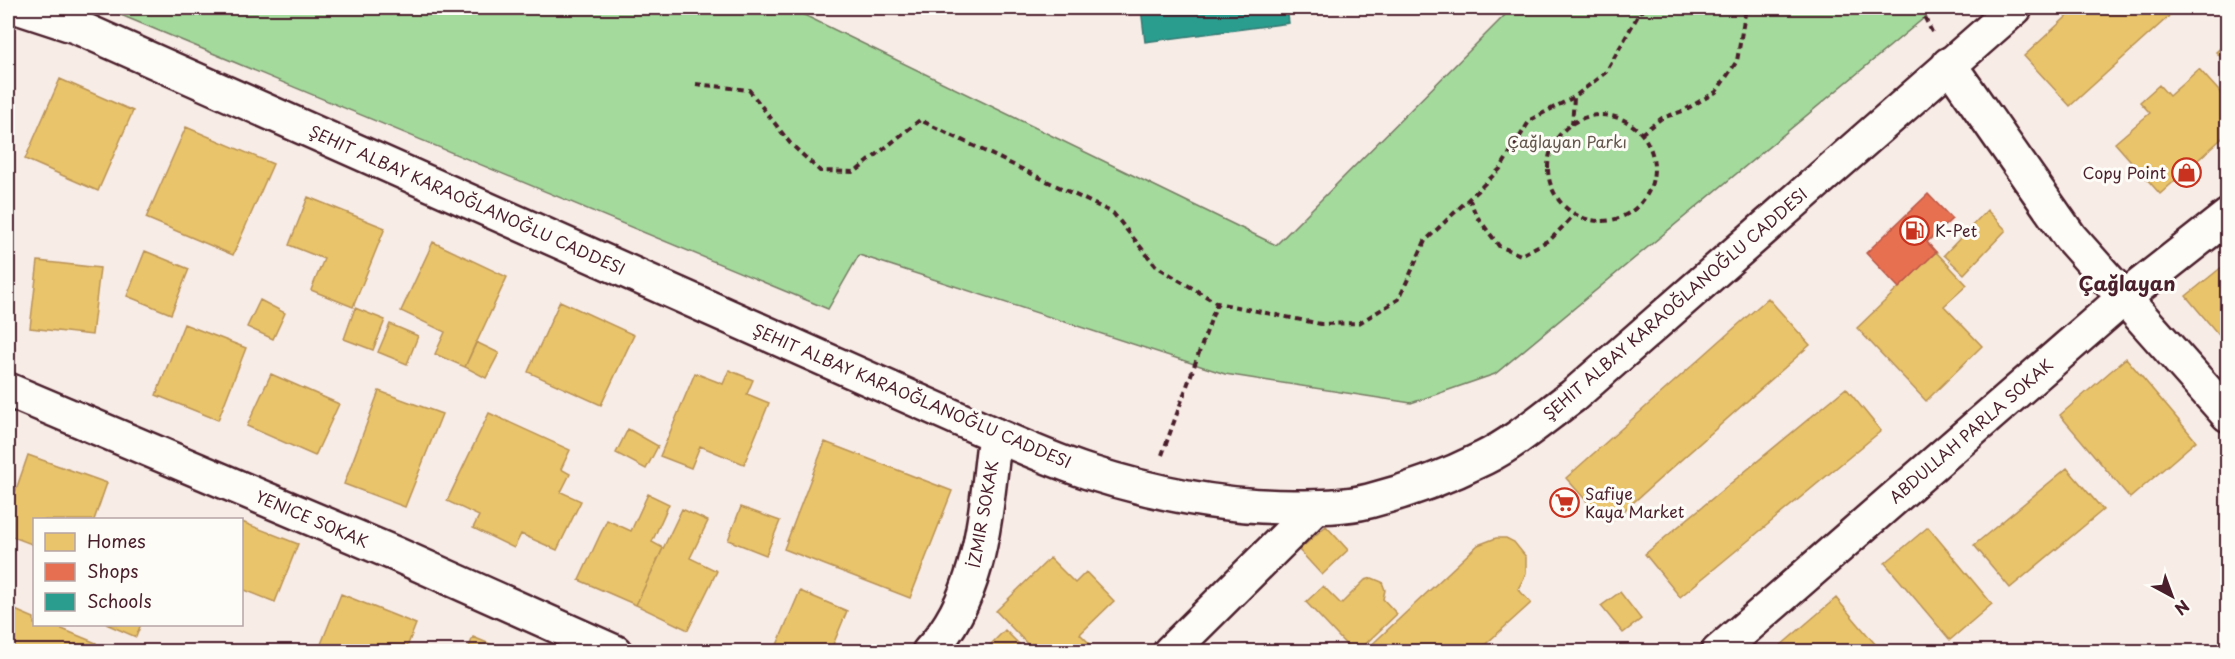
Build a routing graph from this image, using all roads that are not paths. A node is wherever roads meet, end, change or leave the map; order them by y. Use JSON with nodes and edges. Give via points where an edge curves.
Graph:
{"nodes":[{"id":1,"x":20,"y":8,"type":"edge"},
{"id":2,"x":2015,"y":8,"type":"edge"},
{"id":3,"x":1949,"y":64,"type":"junction"},
{"id":4,"x":2228,"y":216,"type":"edge"},
{"id":5,"x":2124,"y":298,"type":"junction"},
{"id":6,"x":8,"y":390,"type":"edge"},
{"id":7,"x":2228,"y":415,"type":"edge"},
{"id":8,"x":995,"y":435,"type":"junction"},
{"id":9,"x":1316,"y":507,"type":"junction"},
{"id":10,"x":615,"y":651,"type":"edge"},
{"id":11,"x":928,"y":651,"type":"edge"},
{"id":12,"x":1170,"y":651,"type":"edge"},
{"id":13,"x":1718,"y":651,"type":"edge"}],
"edges":[{"from":1,"to":8,"type":"street","name":"ŞEHIT ALBAY KARAOĞLANOĞLU CADDESI","via":[[75,26]]},
{"from":2,"to":3,"type":"street","name":"ŞEHIT ALBAY KARAOĞLANOĞLU CADDESI"},
{"from":3,"to":5,"type":"street","via":[[2070,237]]},
{"from":3,"to":9,"type":"street","name":"ŞEHIT ALBAY KARAOĞLANOĞLU CADDESI","via":[[1573,396],[1523,433],[1485,457],[1429,482],[1368,501]]},
{"from":4,"to":5,"type":"street","name":"ABDULLAH PARLA SOKAK"},
{"from":5,"to":7,"type":"street"},
{"from":5,"to":13,"type":"street","name":"ABDULLAH PARLA SOKAK"},
{"from":6,"to":10,"type":"street","name":"YENICE SOKAK"},
{"from":8,"to":9,"type":"street","name":"ŞEHIT ALBAY KARAOĞLANOĞLU CADDESI","via":[[1087,472],[1150,490],[1218,502]]},
{"from":8,"to":11,"type":"street","name":"İZMIR SOKAK","via":[[977,560],[955,617]]},
{"from":9,"to":12,"type":"street"}]}
